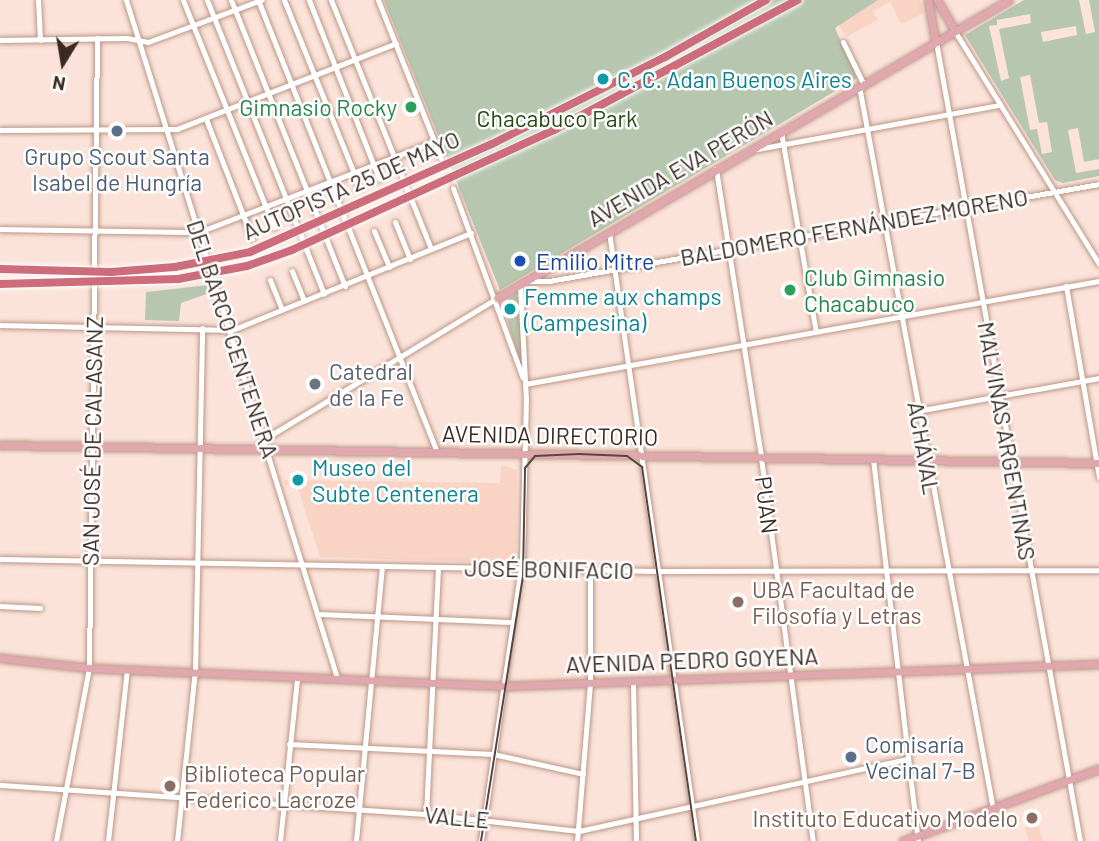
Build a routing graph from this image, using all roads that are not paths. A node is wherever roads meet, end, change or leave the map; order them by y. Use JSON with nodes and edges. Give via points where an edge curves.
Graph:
{"nodes":[{"id":1,"x":38,"y":0,"type":"edge"},
{"id":2,"x":126,"y":0,"type":"edge"},
{"id":3,"x":183,"y":0,"type":"edge"},
{"id":4,"x":208,"y":0,"type":"edge"},
{"id":5,"x":231,"y":0,"type":"edge"},
{"id":6,"x":259,"y":0,"type":"edge"},
{"id":7,"x":285,"y":0,"type":"edge"},
{"id":8,"x":309,"y":0,"type":"edge"},
{"id":9,"x":331,"y":0,"type":"edge"},
{"id":10,"x":378,"y":0,"type":"edge"},
{"id":11,"x":766,"y":0,"type":"edge"},
{"id":12,"x":797,"y":0,"type":"edge"},
{"id":13,"x":928,"y":0,"type":"edge"},
{"id":14,"x":937,"y":0,"type":"edge"},
{"id":15,"x":1009,"y":0,"type":"edge"},
{"id":16,"x":235,"y":10,"type":"junction"},
{"id":17,"x":945,"y":15,"type":"junction"},
{"id":18,"x":215,"y":18,"type":"junction"},
{"id":19,"x":933,"y":20,"type":"junction"},
{"id":20,"x":193,"y":26,"type":"junction"},
{"id":21,"x":954,"y":30,"type":"junction"},
{"id":22,"x":97,"y":38,"type":"junction"},
{"id":23,"x":138,"y":38,"type":"junction"},
{"id":24,"x":0,"y":40,"type":"edge"},
{"id":25,"x":40,"y":40,"type":"junction"},
{"id":26,"x":935,"y":40,"type":"junction"},
{"id":27,"x":844,"y":42,"type":"dead end"},
{"id":28,"x":397,"y":43,"type":"junction"},
{"id":29,"x":354,"y":60,"type":"junction"},
{"id":30,"x":335,"y":67,"type":"junction"},
{"id":31,"x":315,"y":76,"type":"junction"},
{"id":32,"x":861,"y":84,"type":"junction"},
{"id":33,"x":291,"y":85,"type":"junction"},
{"id":34,"x":268,"y":94,"type":"junction"},
{"id":35,"x":247,"y":103,"type":"junction"},
{"id":36,"x":1000,"y":105,"type":"junction"},
{"id":37,"x":227,"y":110,"type":"junction"},
{"id":38,"x":949,"y":115,"type":"junction"},
{"id":39,"x":206,"y":119,"type":"junction"},
{"id":40,"x":867,"y":129,"type":"junction"},
{"id":41,"x":0,"y":130,"type":"edge"},
{"id":42,"x":98,"y":130,"type":"junction"},
{"id":43,"x":167,"y":130,"type":"junction"},
{"id":44,"x":781,"y":131,"type":"junction"},
{"id":45,"x":434,"y":142,"type":"junction"},
{"id":46,"x":784,"y":144,"type":"junction"},
{"id":47,"x":747,"y":151,"type":"junction"},
{"id":48,"x":395,"y":157,"type":"junction"},
{"id":49,"x":441,"y":158,"type":"tunnel mouth"},
{"id":50,"x":373,"y":166,"type":"junction"},
{"id":51,"x":716,"y":169,"type":"junction"},
{"id":52,"x":354,"y":173,"type":"junction"},
{"id":53,"x":379,"y":180,"type":"dead end"},
{"id":54,"x":331,"y":182,"type":"junction"},
{"id":55,"x":1099,"y":184,"type":"edge"},
{"id":56,"x":359,"y":186,"type":"dead end"},
{"id":57,"x":453,"y":188,"type":"tunnel mouth"},
{"id":58,"x":307,"y":191,"type":"junction"},
{"id":59,"x":1052,"y":191,"type":"junction"},
{"id":60,"x":286,"y":199,"type":"junction"},
{"id":61,"x":964,"y":205,"type":"junction"},
{"id":62,"x":266,"y":207,"type":"junction"},
{"id":63,"x":243,"y":216,"type":"junction"},
{"id":64,"x":883,"y":221,"type":"junction"},
{"id":65,"x":395,"y":222,"type":"dead end"},
{"id":66,"x":274,"y":228,"type":"dead end"},
{"id":67,"x":0,"y":229,"type":"edge"},
{"id":68,"x":95,"y":230,"type":"junction"},
{"id":69,"x":374,"y":231,"type":"dead end"},
{"id":70,"x":199,"y":232,"type":"junction"},
{"id":71,"x":609,"y":232,"type":"junction"},
{"id":72,"x":471,"y":233,"type":"junction"},
{"id":73,"x":799,"y":238,"type":"junction"},
{"id":74,"x":252,"y":239,"type":"dead end"},
{"id":75,"x":431,"y":249,"type":"junction"},
{"id":76,"x":729,"y":250,"type":"junction"},
{"id":77,"x":410,"y":259,"type":"junction"},
{"id":78,"x":1099,"y":264,"type":"edge"},
{"id":79,"x":389,"y":267,"type":"junction"},
{"id":80,"x":0,"y":269,"type":"edge"},
{"id":81,"x":614,"y":270,"type":"junction"},
{"id":82,"x":292,"y":271,"type":"dead end"},
{"id":83,"x":368,"y":276,"type":"junction"},
{"id":84,"x":270,"y":280,"type":"dead end"},
{"id":85,"x":1099,"y":281,"type":"edge"},
{"id":86,"x":523,"y":282,"type":"junction"},
{"id":87,"x":0,"y":284,"type":"edge"},
{"id":88,"x":345,"y":286,"type":"junction"},
{"id":89,"x":1066,"y":286,"type":"junction"},
{"id":90,"x":324,"y":294,"type":"junction"},
{"id":91,"x":497,"y":298,"type":"junction"},
{"id":92,"x":982,"y":300,"type":"junction"},
{"id":93,"x":304,"y":301,"type":"junction"},
{"id":94,"x":282,"y":310,"type":"junction"},
{"id":95,"x":900,"y":315,"type":"junction"},
{"id":96,"x":0,"y":324,"type":"edge"},
{"id":97,"x":94,"y":327,"type":"junction"},
{"id":98,"x":202,"y":328,"type":"junction"},
{"id":99,"x":232,"y":330,"type":"junction"},
{"id":100,"x":816,"y":332,"type":"junction"},
{"id":101,"x":743,"y":346,"type":"junction"},
{"id":102,"x":396,"y":356,"type":"junction"},
{"id":103,"x":629,"y":367,"type":"junction"},
{"id":104,"x":1099,"y":378,"type":"edge"},
{"id":105,"x":1082,"y":381,"type":"junction"},
{"id":106,"x":525,"y":384,"type":"junction"},
{"id":107,"x":999,"y":396,"type":"junction"},
{"id":108,"x":917,"y":411,"type":"junction"},
{"id":109,"x":266,"y":438,"type":"junction"},
{"id":110,"x":0,"y":445,"type":"edge"},
{"id":111,"x":91,"y":446,"type":"junction"},
{"id":112,"x":198,"y":448,"type":"junction"},
{"id":113,"x":269,"y":449,"type":"junction"},
{"id":114,"x":437,"y":452,"type":"junction"},
{"id":115,"x":524,"y":455,"type":"junction"},
{"id":116,"x":642,"y":457,"type":"junction"},
{"id":117,"x":761,"y":458,"type":"junction"},
{"id":118,"x":873,"y":458,"type":"junction"},
{"id":119,"x":925,"y":460,"type":"junction"},
{"id":120,"x":1009,"y":461,"type":"junction"},
{"id":121,"x":1098,"y":463,"type":"edge"},
{"id":122,"x":1099,"y":477,"type":"edge"},
{"id":123,"x":0,"y":559,"type":"edge"},
{"id":124,"x":90,"y":559,"type":"junction"},
{"id":125,"x":196,"y":562,"type":"junction"},
{"id":126,"x":304,"y":565,"type":"junction"},
{"id":127,"x":382,"y":567,"type":"junction"},
{"id":128,"x":438,"y":568,"type":"junction"},
{"id":129,"x":521,"y":569,"type":"junction"},
{"id":130,"x":590,"y":570,"type":"junction"},
{"id":131,"x":1099,"y":570,"type":"edge"},
{"id":132,"x":658,"y":571,"type":"junction"},
{"id":133,"x":776,"y":571,"type":"junction"},
{"id":134,"x":948,"y":572,"type":"junction"},
{"id":135,"x":1030,"y":572,"type":"junction"},
{"id":136,"x":883,"y":573,"type":"junction"},
{"id":137,"x":0,"y":606,"type":"edge"},
{"id":138,"x":40,"y":608,"type":"dead end"},
{"id":139,"x":319,"y":614,"type":"junction"},
{"id":140,"x":380,"y":614,"type":"junction"},
{"id":141,"x":434,"y":618,"type":"junction"},
{"id":142,"x":513,"y":622,"type":"junction"},
{"id":143,"x":0,"y":658,"type":"edge"},
{"id":144,"x":1099,"y":664,"type":"edge"},
{"id":145,"x":1045,"y":665,"type":"junction"},
{"id":146,"x":967,"y":667,"type":"junction"},
{"id":147,"x":89,"y":668,"type":"junction"},
{"id":148,"x":896,"y":669,"type":"junction"},
{"id":149,"x":127,"y":670,"type":"junction"},
{"id":150,"x":199,"y":672,"type":"junction"},
{"id":151,"x":789,"y":677,"type":"junction"},
{"id":152,"x":297,"y":678,"type":"junction"},
{"id":153,"x":337,"y":678,"type":"junction"},
{"id":154,"x":374,"y":680,"type":"junction"},
{"id":155,"x":432,"y":682,"type":"junction"},
{"id":156,"x":676,"y":682,"type":"junction"},
{"id":157,"x":633,"y":683,"type":"junction"},
{"id":158,"x":590,"y":684,"type":"junction"},
{"id":159,"x":504,"y":686,"type":"junction"},
{"id":160,"x":289,"y":744,"type":"junction"},
{"id":161,"x":366,"y":748,"type":"junction"},
{"id":162,"x":428,"y":751,"type":"junction"},
{"id":163,"x":493,"y":754,"type":"junction"},
{"id":164,"x":907,"y":759,"type":"junction"},
{"id":165,"x":1099,"y":769,"type":"edge"},
{"id":166,"x":583,"y":774,"type":"junction"},
{"id":167,"x":806,"y":779,"type":"junction"},
{"id":168,"x":1069,"y":782,"type":"junction"},
{"id":169,"x":0,"y":785,"type":"edge"},
{"id":170,"x":66,"y":789,"type":"junction"},
{"id":171,"x":113,"y":793,"type":"junction"},
{"id":172,"x":182,"y":797,"type":"junction"},
{"id":173,"x":692,"y":804,"type":"junction"},
{"id":174,"x":283,"y":806,"type":"junction"},
{"id":175,"x":360,"y":809,"type":"junction"},
{"id":176,"x":993,"y":809,"type":"junction"},
{"id":177,"x":426,"y":814,"type":"junction"},
{"id":178,"x":635,"y":816,"type":"junction"},
{"id":179,"x":484,"y":819,"type":"junction"},
{"id":180,"x":579,"y":831,"type":"junction"},
{"id":181,"x":918,"y":839,"type":"edge"},
{"id":182,"x":56,"y":841,"type":"edge"},
{"id":183,"x":108,"y":841,"type":"edge"},
{"id":184,"x":177,"y":841,"type":"edge"},
{"id":185,"x":280,"y":841,"type":"edge"},
{"id":186,"x":356,"y":841,"type":"edge"},
{"id":187,"x":481,"y":841,"type":"edge"},
{"id":188,"x":578,"y":841,"type":"edge"},
{"id":189,"x":636,"y":841,"type":"edge"},
{"id":190,"x":697,"y":841,"type":"edge"},
{"id":191,"x":813,"y":841,"type":"edge"},
{"id":192,"x":903,"y":841,"type":"edge"},
{"id":193,"x":1080,"y":841,"type":"edge"}],
"edges":[{"from":1,"to":25,"type":"street"},
{"from":2,"to":23,"type":"street","name":"DEL BARCO CENTENERA"},
{"from":3,"to":20,"type":"street"},
{"from":4,"to":18,"type":"street"},
{"from":5,"to":16,"type":"street"},
{"from":6,"to":16,"type":"street"},
{"from":6,"to":33,"type":"street"},
{"from":7,"to":31,"type":"street"},
{"from":8,"to":30,"type":"street"},
{"from":9,"to":29,"type":"street"},
{"from":10,"to":28,"type":"street"},
{"from":11,"to":80,"type":"highway","name":"AUTOPISTA 25 DE MAYO","bridge":true,"via":[[492,144],[250,252],[175,267],[111,272]]},
{"from":12,"to":87,"type":"highway","name":"AUTOPISTA 25 DE MAYO","bridge":true,"via":[[554,131],[281,254],[178,279]]},
{"from":13,"to":19,"type":"main road"},
{"from":14,"to":17,"type":"main road"},
{"from":15,"to":21,"type":"main road","name":"AVENIDA EVA PERÓN"},
{"from":16,"to":18,"type":"street"},
{"from":16,"to":34,"type":"street"},
{"from":17,"to":19,"type":"main road","via":[[938,14]]},
{"from":17,"to":21,"type":"main road"},
{"from":18,"to":20,"type":"street"},
{"from":18,"to":35,"type":"street"},
{"from":19,"to":26,"type":"main road"},
{"from":20,"to":23,"type":"street","via":[[148,42]]},
{"from":20,"to":37,"type":"street"},
{"from":21,"to":26,"type":"main road","name":"AVENIDA EVA PERÓN"},
{"from":21,"to":36,"type":"street"},
{"from":22,"to":23,"type":"street"},
{"from":22,"to":25,"type":"street"},
{"from":22,"to":42,"type":"street","name":"SAN JOSÉ DE CALASANZ"},
{"from":23,"to":43,"type":"street","name":"DEL BARCO CENTENERA"},
{"from":24,"to":25,"type":"street"},
{"from":26,"to":32,"type":"main road","name":"AVENIDA EVA PERÓN"},
{"from":26,"to":38,"type":"street","name":"MALVINAS ARGENTINAS"},
{"from":27,"to":32,"type":"street","name":"ACHÁVAL"},
{"from":28,"to":29,"type":"street"},
{"from":28,"to":45,"type":"street"},
{"from":29,"to":30,"type":"street"},
{"from":29,"to":48,"type":"street"},
{"from":30,"to":31,"type":"street"},
{"from":30,"to":50,"type":"street"},
{"from":31,"to":33,"type":"street"},
{"from":31,"to":52,"type":"street"},
{"from":32,"to":40,"type":"street","name":"ACHÁVAL"},
{"from":32,"to":44,"type":"main road","name":"AVENIDA EVA PERÓN"},
{"from":33,"to":34,"type":"street"},
{"from":33,"to":54,"type":"street"},
{"from":34,"to":35,"type":"street"},
{"from":34,"to":58,"type":"street"},
{"from":35,"to":37,"type":"street"},
{"from":35,"to":60,"type":"street"},
{"from":36,"to":38,"type":"street"},
{"from":36,"to":59,"type":"street"},
{"from":37,"to":39,"type":"street"},
{"from":37,"to":62,"type":"street"},
{"from":38,"to":40,"type":"street"},
{"from":38,"to":61,"type":"street","name":"MALVINAS ARGENTINAS"},
{"from":39,"to":43,"type":"street"},
{"from":39,"to":63,"type":"street"},
{"from":40,"to":46,"type":"street"},
{"from":40,"to":64,"type":"street","name":"ACHÁVAL"},
{"from":41,"to":42,"type":"street"},
{"from":42,"to":43,"type":"street"},
{"from":42,"to":68,"type":"street","name":"SAN JOSÉ DE CALASANZ"},
{"from":43,"to":70,"type":"street","name":"DEL BARCO CENTENERA"},
{"from":44,"to":46,"type":"street"},
{"from":44,"to":47,"type":"main road","name":"AVENIDA EVA PERÓN"},
{"from":45,"to":48,"type":"street"},
{"from":45,"to":49,"type":"street"},
{"from":46,"to":47,"type":"street"},
{"from":46,"to":73,"type":"street"},
{"from":47,"to":51,"type":"main road","name":"AVENIDA EVA PERÓN"},
{"from":48,"to":50,"type":"street"},
{"from":48,"to":75,"type":"street"},
{"from":50,"to":52,"type":"street"},
{"from":50,"to":53,"type":"street"},
{"from":51,"to":71,"type":"main road","name":"AVENIDA EVA PERÓN"},
{"from":51,"to":76,"type":"street","name":"PUAN"},
{"from":52,"to":54,"type":"street"},
{"from":52,"to":56,"type":"street"},
{"from":54,"to":58,"type":"street"},
{"from":54,"to":83,"type":"street"},
{"from":55,"to":59,"type":"street","name":"BALDOMERO FERNÁNDEZ MORENO"},
{"from":57,"to":72,"type":"street"},
{"from":58,"to":60,"type":"street"},
{"from":58,"to":88,"type":"street"},
{"from":59,"to":61,"type":"street","name":"BALDOMERO FERNÁNDEZ MORENO"},
{"from":59,"to":78,"type":"street"},
{"from":60,"to":62,"type":"street"},
{"from":60,"to":90,"type":"street"},
{"from":61,"to":64,"type":"street","name":"BALDOMERO FERNÁNDEZ MORENO"},
{"from":61,"to":92,"type":"street","name":"MALVINAS ARGENTINAS"},
{"from":62,"to":63,"type":"street"},
{"from":62,"to":66,"type":"street"},
{"from":63,"to":70,"type":"street"},
{"from":63,"to":74,"type":"street"},
{"from":64,"to":73,"type":"street","name":"BALDOMERO FERNÁNDEZ MORENO"},
{"from":64,"to":95,"type":"street","name":"ACHÁVAL"},
{"from":65,"to":77,"type":"street"},
{"from":67,"to":68,"type":"street"},
{"from":68,"to":70,"type":"street"},
{"from":68,"to":97,"type":"street","name":"SAN JOSÉ DE CALASANZ"},
{"from":69,"to":79,"type":"street"},
{"from":70,"to":99,"type":"street","name":"DEL BARCO CENTENERA"},
{"from":71,"to":81,"type":"street"},
{"from":71,"to":86,"type":"main road","name":"AVENIDA EVA PERÓN"},
{"from":72,"to":75,"type":"street"},
{"from":72,"to":91,"type":"street"},
{"from":73,"to":76,"type":"street","name":"BALDOMERO FERNÁNDEZ MORENO"},
{"from":73,"to":100,"type":"street"},
{"from":75,"to":77,"type":"street"},
{"from":76,"to":81,"type":"street","name":"BALDOMERO FERNÁNDEZ MORENO"},
{"from":76,"to":101,"type":"street","name":"PUAN"},
{"from":77,"to":79,"type":"street"},
{"from":79,"to":83,"type":"street"},
{"from":81,"to":86,"type":"street","name":"BALDOMERO FERNÁNDEZ MORENO"},
{"from":81,"to":103,"type":"street"},
{"from":82,"to":93,"type":"street"},
{"from":83,"to":88,"type":"street"},
{"from":83,"to":102,"type":"street"},
{"from":84,"to":94,"type":"street"},
{"from":85,"to":89,"type":"street"},
{"from":86,"to":91,"type":"main road","name":"AVENIDA EVA PERÓN"},
{"from":86,"to":106,"type":"street"},
{"from":88,"to":90,"type":"street"},
{"from":89,"to":92,"type":"street"},
{"from":89,"to":105,"type":"street"},
{"from":90,"to":93,"type":"street"},
{"from":91,"to":102,"type":"street","name":"AVENIDA EVA PERÓN"},
{"from":91,"to":106,"type":"street"},
{"from":92,"to":95,"type":"street"},
{"from":92,"to":107,"type":"street","name":"MALVINAS ARGENTINAS"},
{"from":93,"to":94,"type":"street"},
{"from":94,"to":99,"type":"street"},
{"from":95,"to":100,"type":"street"},
{"from":95,"to":108,"type":"street","name":"ACHÁVAL"},
{"from":96,"to":97,"type":"street"},
{"from":97,"to":98,"type":"street"},
{"from":97,"to":111,"type":"street","name":"SAN JOSÉ DE CALASANZ"},
{"from":98,"to":99,"type":"street"},
{"from":98,"to":112,"type":"street"},
{"from":99,"to":109,"type":"street","name":"DEL BARCO CENTENERA"},
{"from":100,"to":101,"type":"street"},
{"from":101,"to":103,"type":"street"},
{"from":101,"to":117,"type":"street","name":"PUAN"},
{"from":102,"to":109,"type":"street","name":"AVENIDA EVA PERÓN"},
{"from":102,"to":114,"type":"street"},
{"from":103,"to":106,"type":"street"},
{"from":103,"to":116,"type":"street"},
{"from":104,"to":105,"type":"street"},
{"from":105,"to":107,"type":"street"},
{"from":105,"to":121,"type":"street"},
{"from":106,"to":115,"type":"street"},
{"from":107,"to":108,"type":"street"},
{"from":107,"to":120,"type":"street","name":"MALVINAS ARGENTINAS"},
{"from":108,"to":119,"type":"street","name":"ACHÁVAL"},
{"from":109,"to":113,"type":"street","name":"DEL BARCO CENTENERA"},
{"from":110,"to":111,"type":"main road","name":"AVENIDA DIRECTORIO"},
{"from":111,"to":112,"type":"main road","name":"AVENIDA DIRECTORIO"},
{"from":111,"to":124,"type":"street","name":"SAN JOSÉ DE CALASANZ"},
{"from":112,"to":113,"type":"main road","name":"AVENIDA DIRECTORIO"},
{"from":112,"to":125,"type":"street"},
{"from":113,"to":114,"type":"main road","name":"AVENIDA DIRECTORIO"},
{"from":113,"to":126,"type":"street","name":"DEL BARCO CENTENERA"},
{"from":114,"to":115,"type":"main road","name":"AVENIDA DIRECTORIO"},
{"from":115,"to":116,"type":"main road","name":"AVENIDA DIRECTORIO"},
{"from":115,"to":129,"type":"street"},
{"from":116,"to":117,"type":"main road","name":"AVENIDA DIRECTORIO"},
{"from":116,"to":132,"type":"street"},
{"from":117,"to":118,"type":"main road","name":"AVENIDA DIRECTORIO"},
{"from":117,"to":133,"type":"street","name":"PUAN"},
{"from":118,"to":119,"type":"main road","name":"AVENIDA DIRECTORIO"},
{"from":118,"to":136,"type":"street"},
{"from":119,"to":120,"type":"main road","name":"AVENIDA DIRECTORIO"},
{"from":119,"to":134,"type":"street","name":"ACHÁVAL"},
{"from":120,"to":121,"type":"main road","name":"AVENIDA DIRECTORIO"},
{"from":120,"to":135,"type":"street","name":"MALVINAS ARGENTINAS"},
{"from":121,"to":122,"type":"street"},
{"from":123,"to":124,"type":"street","name":"JOSÉ BONIFACIO"},
{"from":124,"to":125,"type":"street","name":"JOSÉ BONIFACIO"},
{"from":124,"to":147,"type":"street","name":"SAN JOSÉ DE CALASANZ"},
{"from":125,"to":126,"type":"street","name":"JOSÉ BONIFACIO"},
{"from":125,"to":150,"type":"street"},
{"from":126,"to":127,"type":"street","name":"JOSÉ BONIFACIO"},
{"from":126,"to":139,"type":"street","name":"DEL BARCO CENTENERA"},
{"from":127,"to":128,"type":"street","name":"JOSÉ BONIFACIO"},
{"from":127,"to":140,"type":"street"},
{"from":128,"to":129,"type":"street","name":"JOSÉ BONIFACIO"},
{"from":128,"to":141,"type":"street"},
{"from":129,"to":130,"type":"street","name":"JOSÉ BONIFACIO"},
{"from":129,"to":142,"type":"street"},
{"from":130,"to":132,"type":"street","name":"JOSÉ BONIFACIO"},
{"from":130,"to":158,"type":"street"},
{"from":131,"to":135,"type":"street","name":"JOSÉ BONIFACIO"},
{"from":132,"to":133,"type":"street","name":"JOSÉ BONIFACIO"},
{"from":132,"to":156,"type":"street"},
{"from":133,"to":136,"type":"street","name":"JOSÉ BONIFACIO"},
{"from":133,"to":151,"type":"street","name":"PUAN"},
{"from":134,"to":135,"type":"street","name":"JOSÉ BONIFACIO"},
{"from":134,"to":136,"type":"street","name":"JOSÉ BONIFACIO"},
{"from":134,"to":146,"type":"street","name":"ACHÁVAL"},
{"from":135,"to":145,"type":"street","name":"MALVINAS ARGENTINAS"},
{"from":136,"to":148,"type":"street"},
{"from":137,"to":138,"type":"street"},
{"from":139,"to":140,"type":"street"},
{"from":139,"to":153,"type":"street","name":"DEL BARCO CENTENERA"},
{"from":140,"to":141,"type":"street"},
{"from":140,"to":154,"type":"street"},
{"from":141,"to":142,"type":"street"},
{"from":141,"to":155,"type":"street"},
{"from":142,"to":159,"type":"street"},
{"from":143,"to":147,"type":"main road","name":"AVENIDA PEDRO GOYENA"},
{"from":144,"to":145,"type":"main road","name":"AVENIDA PEDRO GOYENA"},
{"from":145,"to":146,"type":"main road","name":"AVENIDA PEDRO GOYENA"},
{"from":145,"to":168,"type":"street","name":"MALVINAS ARGENTINAS"},
{"from":146,"to":148,"type":"main road","name":"AVENIDA PEDRO GOYENA"},
{"from":146,"to":176,"type":"street","name":"ACHÁVAL"},
{"from":147,"to":149,"type":"main road","name":"AVENIDA PEDRO GOYENA"},
{"from":147,"to":170,"type":"street","name":"SAN JOSÉ DE CALASANZ"},
{"from":148,"to":151,"type":"main road","name":"AVENIDA PEDRO GOYENA"},
{"from":148,"to":164,"type":"street"},
{"from":149,"to":150,"type":"main road","name":"AVENIDA PEDRO GOYENA"},
{"from":149,"to":171,"type":"street"},
{"from":150,"to":152,"type":"main road","name":"AVENIDA PEDRO GOYENA"},
{"from":150,"to":172,"type":"street"},
{"from":151,"to":156,"type":"main road","name":"AVENIDA PEDRO GOYENA"},
{"from":151,"to":167,"type":"street","name":"PUAN"},
{"from":152,"to":153,"type":"main road","name":"AVENIDA PEDRO GOYENA"},
{"from":152,"to":160,"type":"street"},
{"from":153,"to":154,"type":"main road","name":"AVENIDA PEDRO GOYENA"},
{"from":154,"to":155,"type":"main road","name":"AVENIDA PEDRO GOYENA"},
{"from":154,"to":161,"type":"street"},
{"from":155,"to":159,"type":"main road","name":"AVENIDA PEDRO GOYENA"},
{"from":155,"to":162,"type":"street"},
{"from":156,"to":157,"type":"main road","name":"AVENIDA PEDRO GOYENA"},
{"from":156,"to":173,"type":"street"},
{"from":157,"to":158,"type":"main road","name":"AVENIDA PEDRO GOYENA"},
{"from":157,"to":178,"type":"street"},
{"from":158,"to":159,"type":"main road","name":"AVENIDA PEDRO GOYENA"},
{"from":158,"to":166,"type":"street"},
{"from":159,"to":163,"type":"street"},
{"from":160,"to":161,"type":"street"},
{"from":160,"to":174,"type":"street"},
{"from":161,"to":162,"type":"street"},
{"from":161,"to":175,"type":"street"},
{"from":162,"to":163,"type":"street"},
{"from":162,"to":177,"type":"street"},
{"from":163,"to":166,"type":"street"},
{"from":163,"to":179,"type":"street"},
{"from":164,"to":167,"type":"street","name":"VALLE"},
{"from":164,"to":181,"type":"street"},
{"from":165,"to":168,"type":"main road"},
{"from":166,"to":180,"type":"street"},
{"from":167,"to":173,"type":"street","name":"VALLE"},
{"from":167,"to":191,"type":"street","name":"PUAN"},
{"from":168,"to":176,"type":"main road"},
{"from":168,"to":193,"type":"street","name":"MALVINAS ARGENTINAS"},
{"from":169,"to":170,"type":"street","name":"VALLE"},
{"from":170,"to":171,"type":"street","name":"VALLE"},
{"from":170,"to":182,"type":"street","name":"SAN JOSÉ DE CALASANZ"},
{"from":171,"to":172,"type":"street","name":"VALLE"},
{"from":171,"to":183,"type":"street"},
{"from":172,"to":174,"type":"street","name":"VALLE"},
{"from":172,"to":184,"type":"street"},
{"from":173,"to":178,"type":"street","name":"VALLE"},
{"from":173,"to":190,"type":"street"},
{"from":174,"to":175,"type":"street","name":"VALLE"},
{"from":174,"to":185,"type":"street"},
{"from":175,"to":177,"type":"street","name":"VALLE"},
{"from":175,"to":186,"type":"street"},
{"from":176,"to":181,"type":"main road"},
{"from":177,"to":179,"type":"street","name":"VALLE"},
{"from":178,"to":180,"type":"street","name":"VALLE"},
{"from":178,"to":189,"type":"street"},
{"from":179,"to":180,"type":"street","name":"VALLE"},
{"from":179,"to":187,"type":"street"},
{"from":180,"to":188,"type":"street"},
{"from":181,"to":192,"type":"main road"}]}
